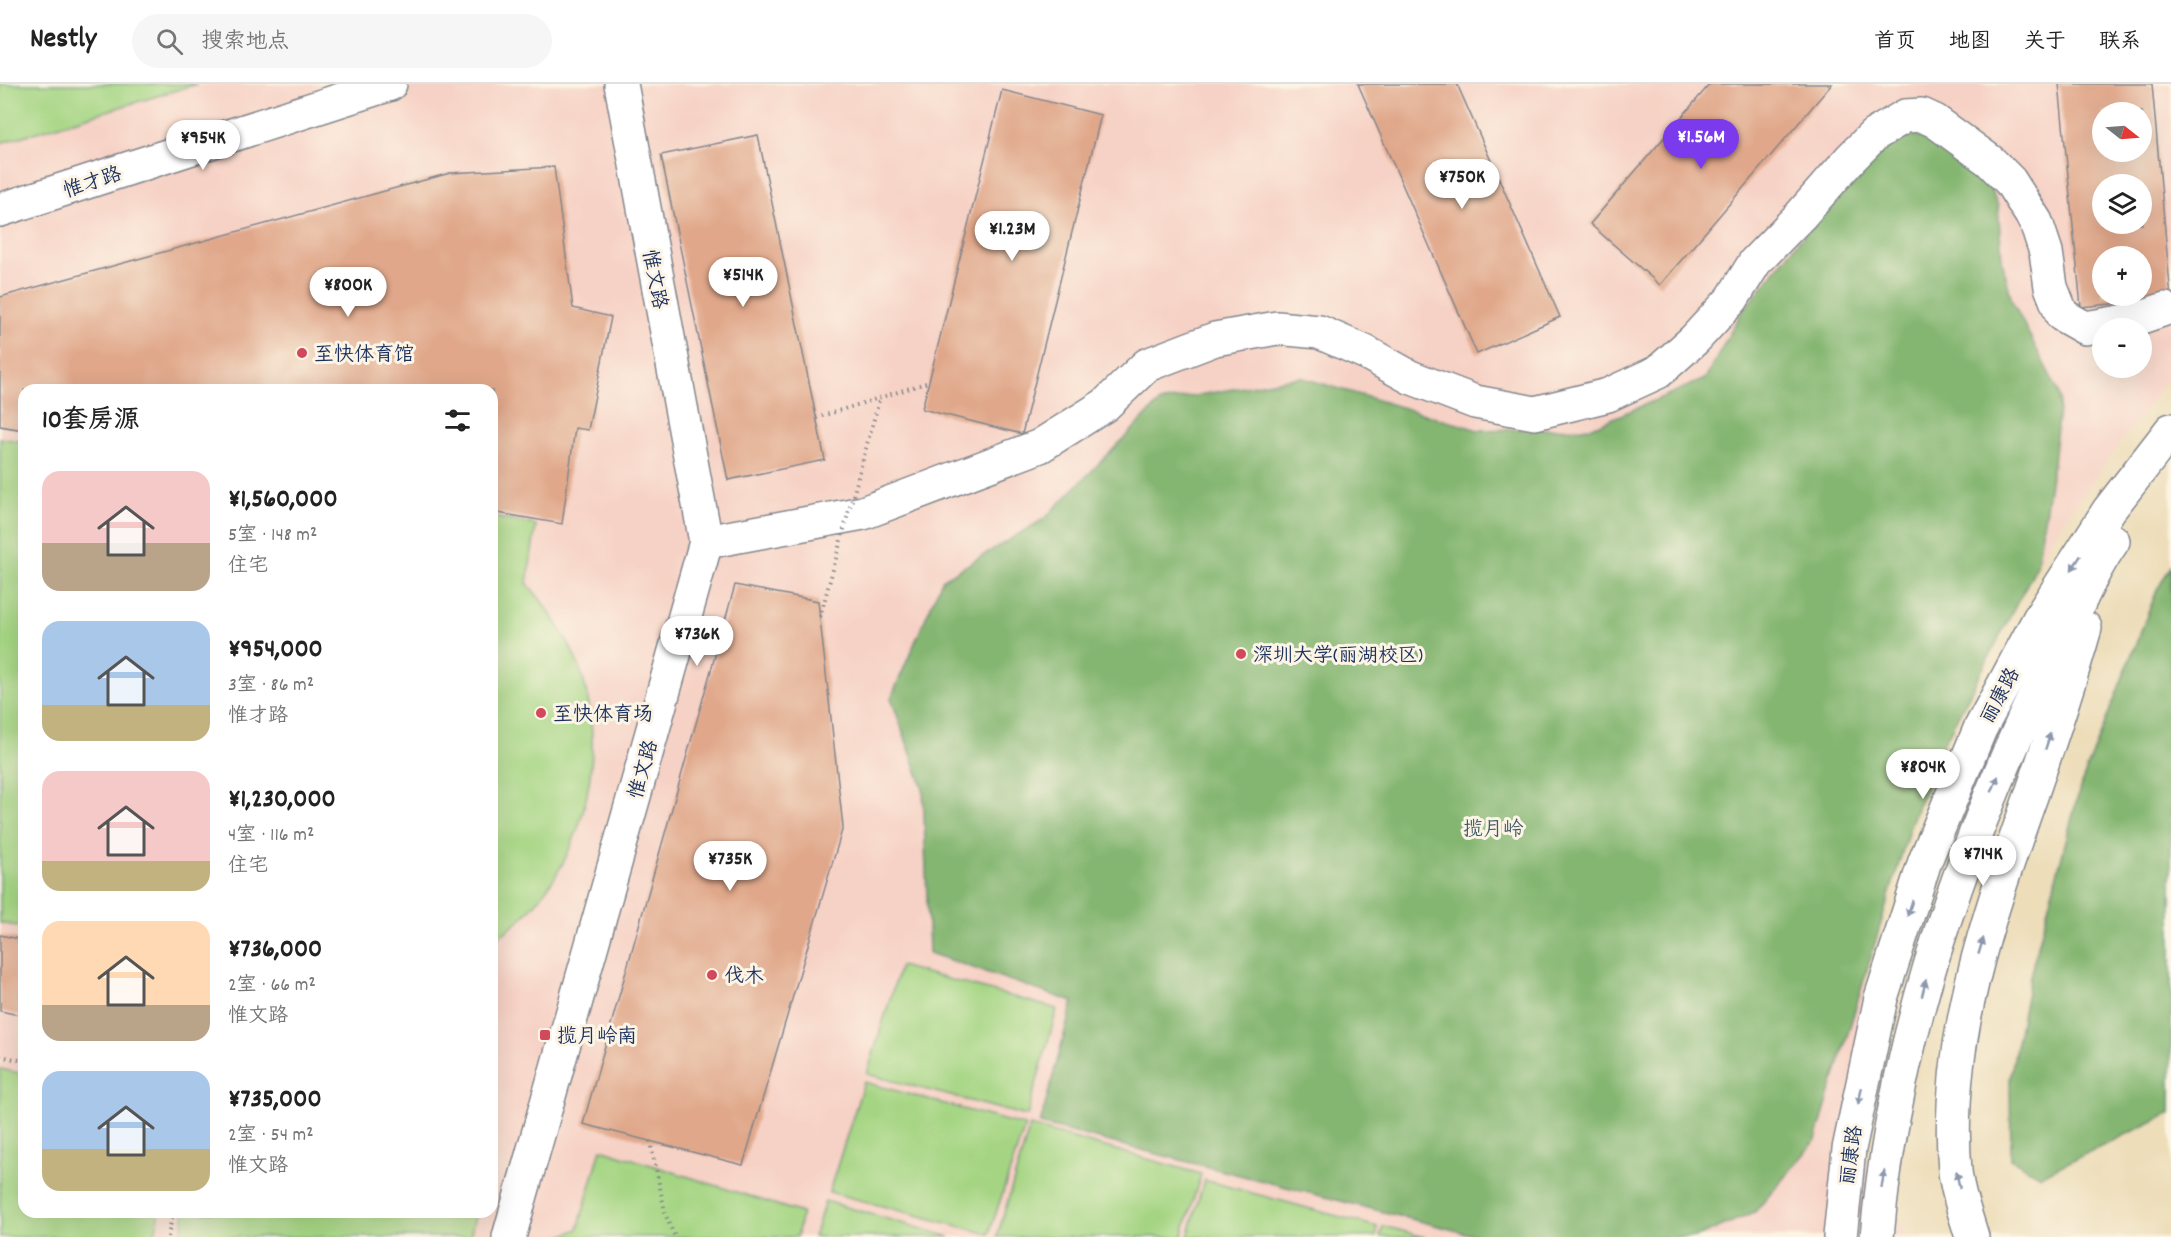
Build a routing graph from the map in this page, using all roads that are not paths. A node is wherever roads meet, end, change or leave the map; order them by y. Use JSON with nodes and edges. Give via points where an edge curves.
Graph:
{"nodes":[{"id":1,"x":390,"y":84,"type":"edge"},
{"id":2,"x":621,"y":84,"type":"edge"},
{"id":3,"x":0,"y":210,"type":"edge"},
{"id":4,"x":2165,"y":309,"type":"dead end"},
{"id":5,"x":2171,"y":430,"type":"edge"},
{"id":6,"x":2171,"y":458,"type":"edge"},
{"id":7,"x":706,"y":542,"type":"junction"},
{"id":8,"x":2109,"y":546,"type":"junction"},
{"id":9,"x":508,"y":1237,"type":"edge"},
{"id":10,"x":1840,"y":1237,"type":"edge"},
{"id":11,"x":1877,"y":1237,"type":"edge"},
{"id":12,"x":1972,"y":1237,"type":"edge"}],
"edges":[{"from":1,"to":3,"type":"street","name":"惟才路"},
{"from":2,"to":7,"type":"street","name":"惟文路"},
{"from":4,"to":7,"type":"street","via":[[2133,320],[2085,328],[2062,315],[2051,287],[2036,222],[2010,181],[1990,161],[1935,121],[1922,115],[1905,116],[1874,135],[1851,158],[1755,262],[1732,299],[1694,340],[1658,372],[1608,395],[1535,413],[1475,402],[1410,377],[1319,332],[1277,328],[1215,339],[1147,366],[1105,405],[1040,446],[863,513]]},
{"from":5,"to":10,"type":"street","name":"丽康路","one_way":true,"via":[[2109,510],[2039,619],[1980,729],[1925,861],[1881,998],[1849,1149]]},
{"from":6,"to":8,"type":"street","name":"丽康路"},
{"from":7,"to":9,"type":"street","name":"惟文路"},
{"from":11,"to":8,"type":"street","name":"丽康路","one_way":true,"via":[[1899,1086],[1930,964],[2013,740]]},
{"from":12,"to":8,"type":"street","one_way":true,"via":[[1955,1173],[1959,1041],[1980,947],[2070,679]]}]}
